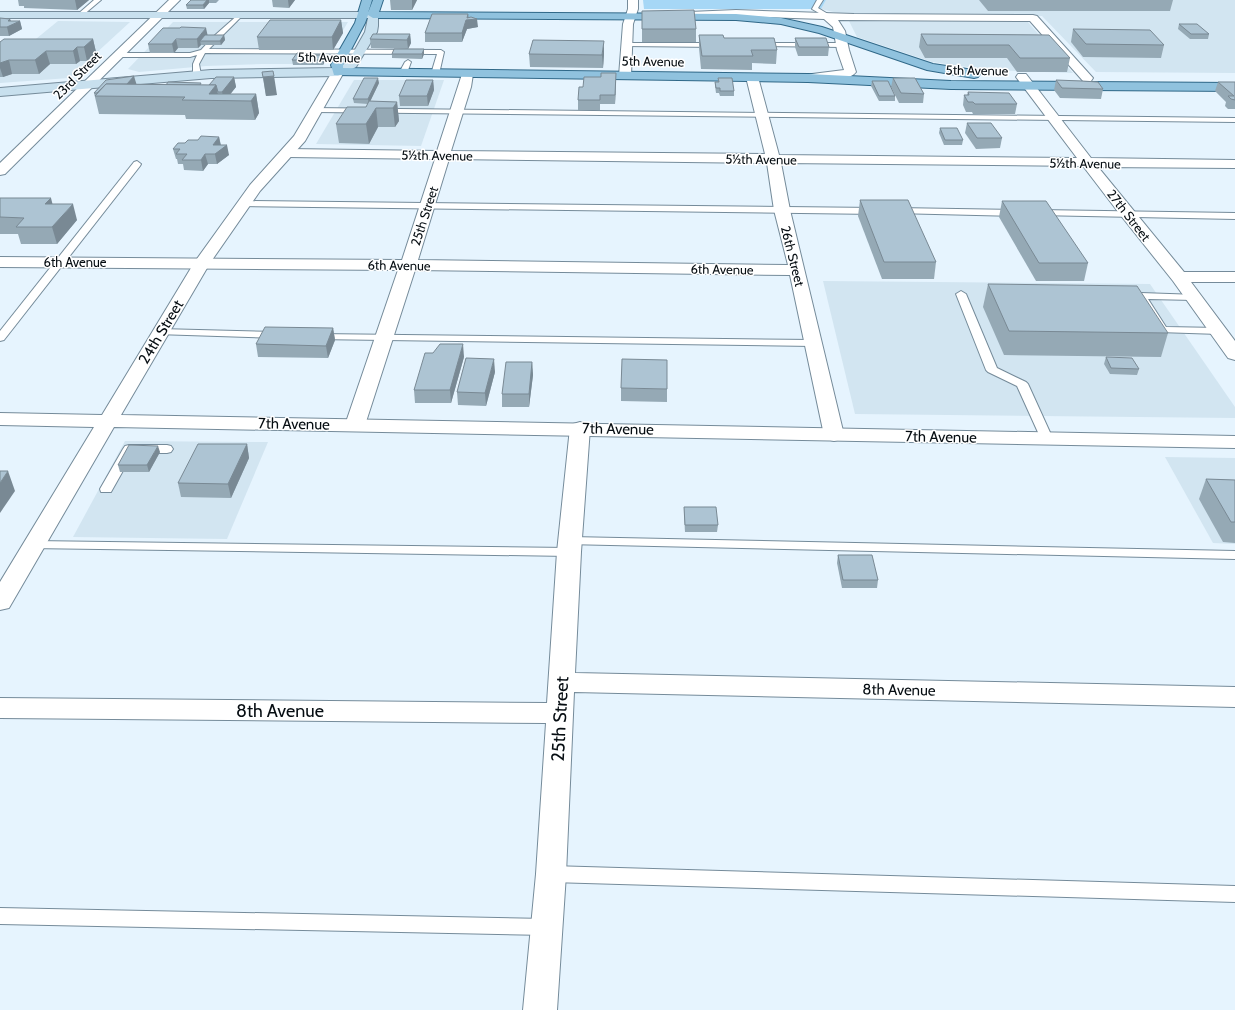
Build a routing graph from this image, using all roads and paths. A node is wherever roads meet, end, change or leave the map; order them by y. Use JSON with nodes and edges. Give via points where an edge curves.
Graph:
{"nodes":[{"id":1,"x":98,"y":0,"type":"edge"},
{"id":2,"x":174,"y":0,"type":"edge"},
{"id":3,"x":633,"y":0,"type":"edge"},
{"id":4,"x":820,"y":0,"type":"edge"},
{"id":5,"x":376,"y":1,"type":"edge"},
{"id":6,"x":0,"y":15,"type":"edge"},
{"id":7,"x":80,"y":15,"type":"junction"},
{"id":8,"x":159,"y":15,"type":"junction"},
{"id":9,"x":240,"y":15,"type":"junction"},
{"id":10,"x":368,"y":15,"type":"junction"},
{"id":11,"x":826,"y":15,"type":"junction"},
{"id":12,"x":631,"y":16,"type":"junction"},
{"id":13,"x":666,"y":16,"type":"junction"},
{"id":14,"x":842,"y":41,"type":"junction"},
{"id":15,"x":626,"y":45,"type":"junction"},
{"id":16,"x":722,"y":45,"type":"edge"},
{"id":17,"x":754,"y":45,"type":"edge"},
{"id":18,"x":203,"y":51,"type":"junction"},
{"id":19,"x":344,"y":52,"type":"junction"},
{"id":20,"x":359,"y":52,"type":"junction"},
{"id":21,"x":119,"y":55,"type":"junction"},
{"id":22,"x":338,"y":72,"type":"junction"},
{"id":23,"x":435,"y":74,"type":"junction"},
{"id":24,"x":467,"y":74,"type":"junction"},
{"id":25,"x":197,"y":75,"type":"junction"},
{"id":26,"x":625,"y":76,"type":"junction"},
{"id":27,"x":752,"y":77,"type":"junction"},
{"id":28,"x":808,"y":78,"type":"junction"},
{"id":29,"x":1087,"y":78,"type":"junction"},
{"id":30,"x":1235,"y":79,"type":"edge"},
{"id":31,"x":1026,"y":81,"type":"junction"},
{"id":32,"x":89,"y":84,"type":"junction"},
{"id":33,"x":1235,"y":88,"type":"edge"},
{"id":34,"x":0,"y":92,"type":"edge"},
{"id":35,"x":316,"y":110,"type":"junction"},
{"id":36,"x":456,"y":111,"type":"junction"},
{"id":37,"x":761,"y":115,"type":"junction"},
{"id":38,"x":1055,"y":118,"type":"junction"},
{"id":39,"x":1235,"y":120,"type":"edge"},
{"id":40,"x":288,"y":153,"type":"junction"},
{"id":41,"x":444,"y":155,"type":"junction"},
{"id":42,"x":773,"y":159,"type":"junction"},
{"id":43,"x":1089,"y":163,"type":"junction"},
{"id":44,"x":137,"y":164,"type":"dead end"},
{"id":45,"x":1235,"y":164,"type":"edge"},
{"id":46,"x":0,"y":171,"type":"edge"},
{"id":47,"x":243,"y":204,"type":"junction"},
{"id":48,"x":428,"y":206,"type":"junction"},
{"id":49,"x":782,"y":210,"type":"junction"},
{"id":50,"x":1127,"y":214,"type":"junction"},
{"id":51,"x":1235,"y":216,"type":"edge"},
{"id":52,"x":0,"y":262,"type":"edge"},
{"id":53,"x":61,"y":262,"type":"junction"},
{"id":54,"x":202,"y":263,"type":"junction"},
{"id":55,"x":409,"y":265,"type":"junction"},
{"id":56,"x":797,"y":270,"type":"junction"},
{"id":57,"x":1179,"y":276,"type":"junction"},
{"id":58,"x":1235,"y":277,"type":"edge"},
{"id":59,"x":961,"y":294,"type":"dead end"},
{"id":60,"x":1194,"y":297,"type":"junction"},
{"id":61,"x":1219,"y":331,"type":"junction"},
{"id":62,"x":160,"y":332,"type":"junction"},
{"id":63,"x":291,"y":336,"type":"edge"},
{"id":64,"x":307,"y":336,"type":"edge"},
{"id":65,"x":0,"y":338,"type":"edge"},
{"id":66,"x":384,"y":339,"type":"junction"},
{"id":67,"x":813,"y":343,"type":"junction"},
{"id":68,"x":1234,"y":351,"type":"edge"},
{"id":69,"x":0,"y":419,"type":"edge"},
{"id":70,"x":107,"y":421,"type":"junction"},
{"id":71,"x":355,"y":425,"type":"junction"},
{"id":72,"x":580,"y":428,"type":"junction"},
{"id":73,"x":834,"y":435,"type":"junction"},
{"id":74,"x":1047,"y":439,"type":"junction"},
{"id":75,"x":1235,"y":442,"type":"edge"},
{"id":76,"x":167,"y":449,"type":"dead end"},
{"id":77,"x":106,"y":489,"type":"dead end"},
{"id":78,"x":34,"y":545,"type":"junction"},
{"id":79,"x":570,"y":547,"type":"junction"},
{"id":80,"x":1235,"y":555,"type":"edge"},
{"id":81,"x":0,"y":602,"type":"edge"},
{"id":82,"x":562,"y":682,"type":"junction"},
{"id":83,"x":1235,"y":696,"type":"edge"},
{"id":84,"x":0,"y":708,"type":"edge"},
{"id":85,"x":560,"y":713,"type":"junction"},
{"id":86,"x":551,"y":874,"type":"junction"},
{"id":87,"x":1235,"y":894,"type":"edge"},
{"id":88,"x":0,"y":916,"type":"edge"},
{"id":89,"x":546,"y":927,"type":"junction"},
{"id":90,"x":540,"y":1010,"type":"edge"}],
"edges":[{"from":1,"to":7,"type":"lane"},
{"from":2,"to":8,"type":"street","name":"23rd Street"},
{"from":3,"to":12,"type":"street"},
{"from":4,"to":11,"type":"lane","via":[[815,9]]},
{"from":5,"to":10,"type":"main road","name":"24th Street"},
{"from":6,"to":7,"type":"main road"},
{"from":7,"to":8,"type":"main road"},
{"from":8,"to":9,"type":"main road"},
{"from":8,"to":21,"type":"street","name":"23rd Street"},
{"from":9,"to":10,"type":"main road"},
{"from":9,"to":18,"type":"lane"},
{"from":10,"to":12,"type":"main road","name":"5th Avenue"},
{"from":10,"to":19,"type":"main road","name":"24th Street","via":[[360,23]]},
{"from":10,"to":20,"type":"main road","name":"24th Street","via":[[373,26]]},
{"from":11,"to":13,"type":"street","via":[[715,13]]},
{"from":11,"to":14,"type":"street","via":[[834,21]]},
{"from":11,"to":29,"type":"street","via":[[1033,18]]},
{"from":12,"to":13,"type":"main road","name":"5th Avenue"},
{"from":12,"to":15,"type":"street"},
{"from":13,"to":14,"type":"main road","name":"5th Avenue","via":[[736,17],[781,21],[822,30]]},
{"from":14,"to":17,"type":"lane"},
{"from":14,"to":28,"type":"street","via":[[848,73]]},
{"from":14,"to":31,"type":"main road","name":"5th Avenue","via":[[931,66]]},
{"from":15,"to":16,"type":"lane"},
{"from":15,"to":26,"type":"street"},
{"from":18,"to":19,"type":"lane"},
{"from":18,"to":21,"type":"lane","via":[[190,55]]},
{"from":18,"to":25,"type":"lane","via":[[196,64]]},
{"from":19,"to":20,"type":"lane"},
{"from":19,"to":22,"type":"main road","name":"24th Street","via":[[337,65]]},
{"from":20,"to":22,"type":"main road","name":"24th Street","via":[[352,64]]},
{"from":20,"to":23,"type":"lane","via":[[441,52]]},
{"from":21,"to":32,"type":"street","name":"23rd Street"},
{"from":22,"to":23,"type":"main road","name":"5th Avenue","via":[[405,68]]},
{"from":22,"to":25,"type":"main road","name":"5th Avenue","via":[[240,72]]},
{"from":22,"to":35,"type":"street","name":"24th Street"},
{"from":23,"to":24,"type":"main road","name":"5th Avenue"},
{"from":24,"to":26,"type":"main road","name":"5th Avenue"},
{"from":24,"to":36,"type":"street","name":"25th Street"},
{"from":25,"to":32,"type":"main road","name":"5th Avenue"},
{"from":26,"to":27,"type":"main road","name":"5th Avenue"},
{"from":27,"to":28,"type":"main road","name":"5th Avenue"},
{"from":27,"to":37,"type":"street","name":"26th Street"},
{"from":28,"to":31,"type":"main road","name":"5th Avenue","via":[[903,83]]},
{"from":29,"to":30,"type":"main road","name":"5th Avenue"},
{"from":29,"to":31,"type":"main road","name":"5th Avenue"},
{"from":31,"to":33,"type":"main road","name":"5th Avenue"},
{"from":31,"to":38,"type":"street","name":"27th Street"},
{"from":32,"to":34,"type":"main road","name":"5th Avenue"},
{"from":32,"to":46,"type":"street","name":"23rd Street"},
{"from":35,"to":36,"type":"lane"},
{"from":35,"to":40,"type":"street","name":"24th Street"},
{"from":36,"to":37,"type":"lane"},
{"from":36,"to":41,"type":"street","name":"25th Street"},
{"from":37,"to":38,"type":"lane"},
{"from":37,"to":42,"type":"street","name":"26th Street"},
{"from":38,"to":39,"type":"lane"},
{"from":38,"to":43,"type":"street","name":"27th Street"},
{"from":40,"to":41,"type":"street","name":"5½th Avenue"},
{"from":40,"to":47,"type":"street","name":"24th Street"},
{"from":41,"to":42,"type":"street","name":"5½th Avenue"},
{"from":41,"to":48,"type":"street","name":"25th Street"},
{"from":42,"to":43,"type":"street","name":"5½th Avenue"},
{"from":42,"to":49,"type":"street","name":"26th Street"},
{"from":43,"to":45,"type":"street","name":"5½th Avenue"},
{"from":43,"to":50,"type":"street","name":"27th Street"},
{"from":44,"to":53,"type":"lane"},
{"from":47,"to":48,"type":"lane"},
{"from":47,"to":54,"type":"street","name":"24th Street"},
{"from":48,"to":49,"type":"lane"},
{"from":48,"to":55,"type":"street","name":"25th Street"},
{"from":49,"to":50,"type":"lane"},
{"from":49,"to":56,"type":"street","name":"26th Street"},
{"from":50,"to":51,"type":"lane"},
{"from":50,"to":57,"type":"street","name":"27th Street"},
{"from":52,"to":53,"type":"street","name":"6th Avenue"},
{"from":53,"to":54,"type":"street","name":"6th Avenue"},
{"from":53,"to":65,"type":"lane"},
{"from":54,"to":55,"type":"street","name":"6th Avenue"},
{"from":54,"to":62,"type":"street","name":"24th Street"},
{"from":55,"to":56,"type":"street","name":"6th Avenue"},
{"from":55,"to":66,"type":"street","name":"25th Street"},
{"from":56,"to":67,"type":"street","name":"26th Street"},
{"from":57,"to":58,"type":"street"},
{"from":57,"to":60,"type":"street","name":"27th Street"},
{"from":59,"to":74,"type":"lane","via":[[992,370],[1022,384]]},
{"from":60,"to":61,"type":"street","name":"27th Street"},
{"from":60,"to":61,"type":"lane","via":[[1142,296],[1163,330]]},
{"from":61,"to":68,"type":"street","name":"27th Street"},
{"from":62,"to":63,"type":"lane"},
{"from":62,"to":70,"type":"street","name":"24th Street"},
{"from":64,"to":66,"type":"lane"},
{"from":66,"to":67,"type":"lane"},
{"from":66,"to":71,"type":"street","name":"25th Street"},
{"from":67,"to":73,"type":"street","name":"26th Street"},
{"from":69,"to":70,"type":"street","name":"7th Avenue"},
{"from":70,"to":71,"type":"street","name":"7th Avenue"},
{"from":70,"to":78,"type":"street","name":"24th Street"},
{"from":71,"to":72,"type":"street","name":"7th Avenue"},
{"from":72,"to":73,"type":"street","name":"7th Avenue"},
{"from":72,"to":79,"type":"street","name":"25th Street"},
{"from":73,"to":74,"type":"street","name":"7th Avenue"},
{"from":74,"to":75,"type":"street","name":"7th Avenue"},
{"from":76,"to":77,"type":"lane","via":[[128,449]]},
{"from":78,"to":79,"type":"lane"},
{"from":78,"to":81,"type":"street","name":"24th Street"},
{"from":79,"to":80,"type":"lane"},
{"from":79,"to":82,"type":"street","name":"25th Street"},
{"from":82,"to":83,"type":"street","name":"8th Avenue"},
{"from":82,"to":85,"type":"street","name":"25th Street"},
{"from":84,"to":85,"type":"street","name":"8th Avenue"},
{"from":85,"to":86,"type":"street","name":"25th Street"},
{"from":86,"to":87,"type":"lane"},
{"from":86,"to":89,"type":"street","name":"25th Street"},
{"from":88,"to":89,"type":"lane"},
{"from":89,"to":90,"type":"street","name":"25th Street"}]}
